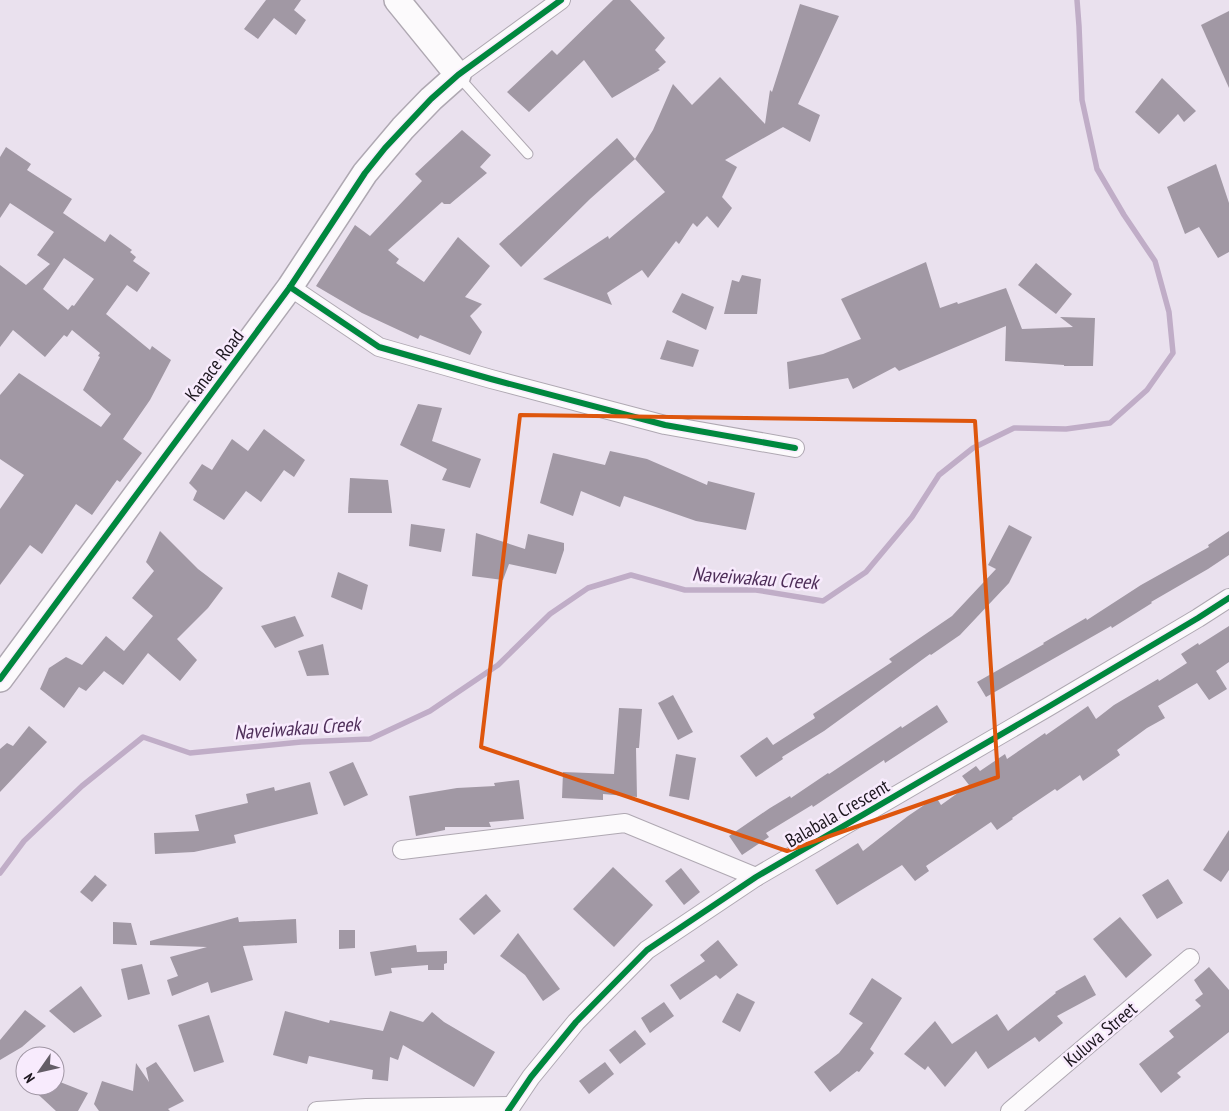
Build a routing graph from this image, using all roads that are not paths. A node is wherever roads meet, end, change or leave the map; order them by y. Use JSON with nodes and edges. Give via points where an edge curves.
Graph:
{"nodes":[{"id":1,"x":397,"y":0,"type":"edge"},
{"id":2,"x":561,"y":0,"type":"edge"},
{"id":3,"x":458,"y":75,"type":"junction"},
{"id":4,"x":528,"y":154,"type":"dead end"},
{"id":5,"x":290,"y":287,"type":"junction"},
{"id":6,"x":795,"y":448,"type":"dead end"},
{"id":7,"x":1229,"y":598,"type":"edge"},
{"id":8,"x":0,"y":679,"type":"edge"},
{"id":9,"x":402,"y":850,"type":"dead end"},
{"id":10,"x":756,"y":877,"type":"junction"},
{"id":11,"x":1190,"y":958,"type":"dead end"},
{"id":12,"x":509,"y":1109,"type":"edge"},
{"id":13,"x":317,"y":1111,"type":"edge"},
{"id":14,"x":1010,"y":1111,"type":"edge"}],
"edges":[{"from":1,"to":3,"type":"street"},
{"from":2,"to":3,"type":"street"},
{"from":3,"to":4,"type":"lane"},
{"from":3,"to":5,"type":"street","name":"Kanace Road","via":[[431,99],[375,160]]},
{"from":5,"to":6,"type":"street","via":[[379,347],[665,425]]},
{"from":5,"to":8,"type":"street","name":"Kanace Road"},
{"from":7,"to":10,"type":"street","name":"Balabala Crescent"},
{"from":9,"to":10,"type":"street","via":[[625,823]]},
{"from":10,"to":12,"type":"street","name":"Balabala Crescent","via":[[647,950],[576,1022],[530,1077]]},
{"from":11,"to":14,"type":"street","name":"Kuluva Street"},
{"from":12,"to":13,"type":"street"}]}
